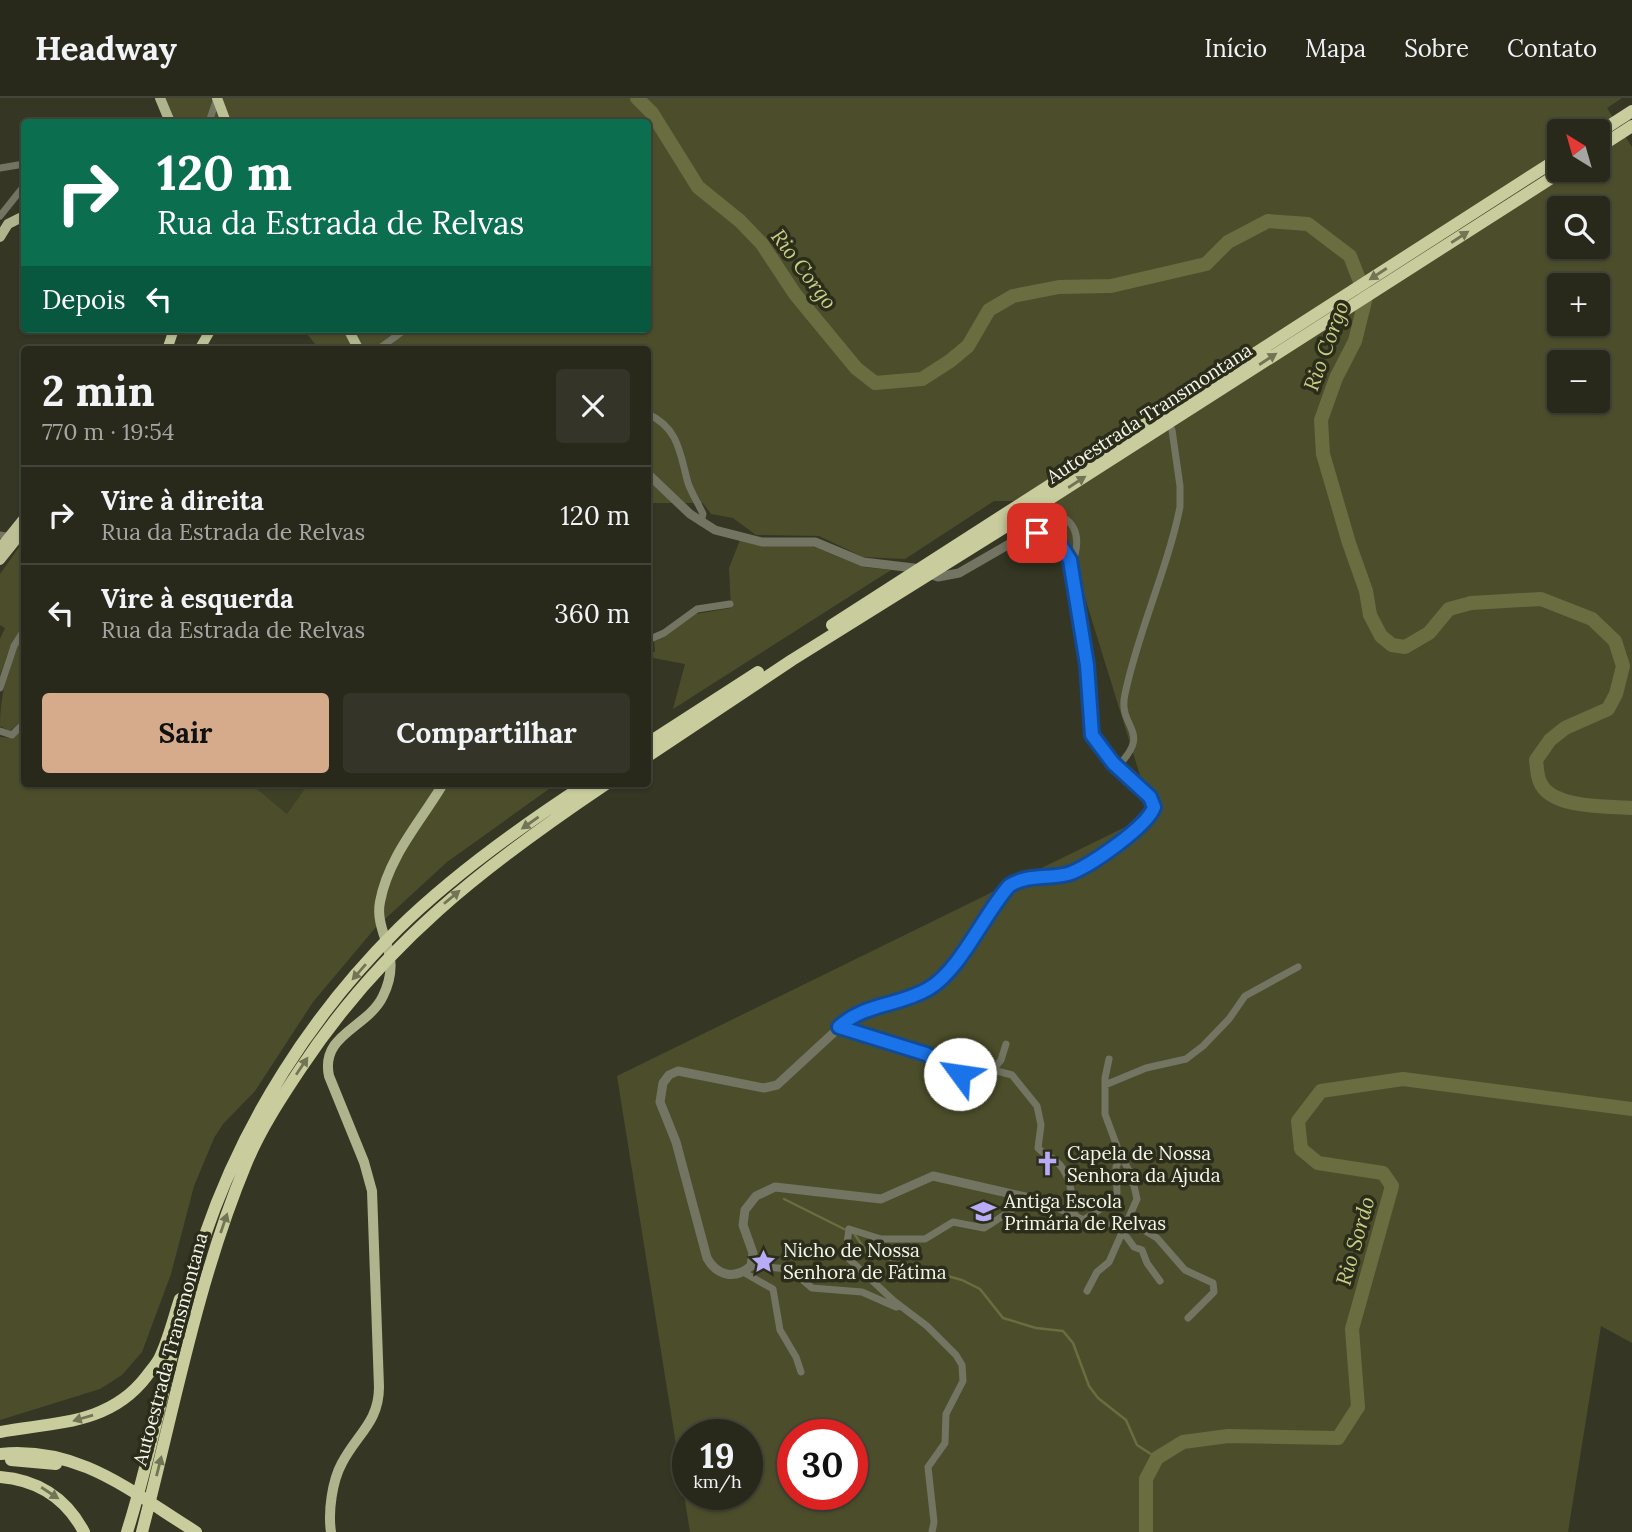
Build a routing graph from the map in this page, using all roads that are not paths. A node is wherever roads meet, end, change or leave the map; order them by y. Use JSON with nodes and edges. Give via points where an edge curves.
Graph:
{"nodes":[{"id":1,"x":160,"y":98,"type":"edge"},
{"id":2,"x":220,"y":100,"type":"edge"},
{"id":3,"x":1632,"y":111,"type":"edge"},
{"id":4,"x":168,"y":119,"type":"edge"},
{"id":5,"x":210,"y":119,"type":"edge"},
{"id":6,"x":225,"y":119,"type":"edge"},
{"id":7,"x":230,"y":119,"type":"edge"},
{"id":8,"x":1610,"y":125,"type":"edge"},
{"id":9,"x":1632,"y":126,"type":"edge"},
{"id":10,"x":1610,"y":140,"type":"edge"},
{"id":11,"x":21,"y":164,"type":"edge"},
{"id":12,"x":1547,"y":166,"type":"edge"},
{"id":13,"x":0,"y":168,"type":"edge"},
{"id":14,"x":1547,"y":181,"type":"edge"},
{"id":15,"x":21,"y":189,"type":"edge"},
{"id":16,"x":1,"y":212,"type":"edge"},
{"id":17,"x":21,"y":218,"type":"edge"},
{"id":18,"x":0,"y":237,"type":"edge"},
{"id":19,"x":400,"y":333,"type":"edge"},
{"id":20,"x":381,"y":346,"type":"edge"},
{"id":21,"x":651,"y":416,"type":"edge"},
{"id":22,"x":1172,"y":430,"type":"dead end"},
{"id":23,"x":651,"y":477,"type":"edge"},
{"id":24,"x":1040,"y":511,"type":"dead end"},
{"id":25,"x":701,"y":523,"type":"junction"},
{"id":26,"x":21,"y":533,"type":"edge"},
{"id":27,"x":2,"y":545,"type":"edge"},
{"id":28,"x":0,"y":560,"type":"edge"},
{"id":29,"x":1071,"y":566,"type":"junction"},
{"id":30,"x":730,"y":604,"type":"dead end"},
{"id":31,"x":21,"y":635,"type":"edge"},
{"id":32,"x":651,"y":639,"type":"edge"},
{"id":33,"x":0,"y":688,"type":"edge"},
{"id":34,"x":21,"y":726,"type":"edge"},
{"id":35,"x":0,"y":731,"type":"edge"},
{"id":36,"x":651,"y":741,"type":"edge"},
{"id":37,"x":651,"y":754,"type":"edge"},
{"id":38,"x":1117,"y":767,"type":"junction"},
{"id":39,"x":441,"y":787,"type":"edge"},
{"id":40,"x":582,"y":787,"type":"edge"},
{"id":41,"x":602,"y":787,"type":"edge"},
{"id":42,"x":1298,"y":967,"type":"dead end"},
{"id":43,"x":839,"y":1027,"type":"junction"},
{"id":44,"x":1006,"y":1044,"type":"dead end"},
{"id":45,"x":1109,"y":1059,"type":"dead end"},
{"id":46,"x":993,"y":1070,"type":"junction"},
{"id":47,"x":1105,"y":1085,"type":"junction"},
{"id":48,"x":261,"y":1122,"type":"junction"},
{"id":49,"x":1121,"y":1156,"type":"junction"},
{"id":50,"x":1038,"y":1200,"type":"junction"},
{"id":51,"x":1075,"y":1214,"type":"junction"},
{"id":52,"x":1085,"y":1219,"type":"junction"},
{"id":53,"x":1125,"y":1228,"type":"junction"},
{"id":54,"x":747,"y":1269,"type":"junction"},
{"id":55,"x":194,"y":1275,"type":"junction"},
{"id":56,"x":1160,"y":1281,"type":"dead end"},
{"id":57,"x":1087,"y":1291,"type":"dead end"},
{"id":58,"x":909,"y":1313,"type":"junction"},
{"id":59,"x":1188,"y":1318,"type":"dead end"},
{"id":60,"x":801,"y":1372,"type":"dead end"},
{"id":61,"x":0,"y":1432,"type":"edge"},
{"id":62,"x":0,"y":1454,"type":"edge"},
{"id":63,"x":0,"y":1462,"type":"edge"},
{"id":64,"x":0,"y":1477,"type":"edge"},
{"id":65,"x":114,"y":1485,"type":"junction"},
{"id":66,"x":177,"y":1526,"type":"edge"},
{"id":67,"x":84,"y":1532,"type":"edge"},
{"id":68,"x":127,"y":1532,"type":"edge"},
{"id":69,"x":142,"y":1532,"type":"edge"},
{"id":70,"x":196,"y":1532,"type":"edge"},
{"id":71,"x":331,"y":1532,"type":"edge"},
{"id":72,"x":932,"y":1532,"type":"edge"}],
"edges":[{"from":1,"to":4,"type":"main road"},
{"from":2,"to":5,"type":"street"},
{"from":2,"to":6,"type":"highway"},
{"from":2,"to":7,"type":"highway"},
{"from":3,"to":8,"type":"highway"},
{"from":9,"to":10,"type":"highway"},
{"from":11,"to":13,"type":"street"},
{"from":12,"to":36,"type":"highway","name":"Autoestrada Transmontana","one_way":true},
{"from":37,"to":14,"type":"highway","name":"Autoestrada Transmontana","one_way":true},
{"from":15,"to":16,"type":"street"},
{"from":17,"to":18,"type":"main road","via":[[8,224]]},
{"from":19,"to":20,"type":"street"},
{"from":21,"to":25,"type":"street","via":[[675,437],[691,490],[704,514]]},
{"from":22,"to":38,"type":"street","via":[[1180,507],[1125,694],[1135,744]]},
{"from":23,"to":25,"type":"street"},
{"from":24,"to":29,"type":"street","via":[[1058,514],[1074,529],[1077,547]]},
{"from":25,"to":29,"type":"street","via":[[757,542],[810,541],[863,562],[909,567],[943,577],[1025,535],[1043,533],[1062,545]]},
{"from":26,"to":27,"type":"highway"},
{"from":27,"to":28,"type":"highway"},
{"from":29,"to":38,"type":"street","via":[[1087,665],[1091,732]]},
{"from":30,"to":32,"type":"street","via":[[697,609]]},
{"from":31,"to":33,"type":"street"},
{"from":34,"to":35,"type":"street","via":[[12,735]]},
{"from":38,"to":43,"type":"street","via":[[1152,800],[1153,810],[1146,820],[1075,871],[1011,884],[937,983],[920,993],[858,1012]]},
{"from":39,"to":71,"type":"main road","via":[[404,843],[380,902],[391,957],[379,1003],[335,1042],[327,1062],[371,1185],[379,1385],[374,1416],[338,1470]]},
{"from":40,"to":48,"type":"highway","name":"Autoestrada Transmontana","one_way":true,"via":[[500,844],[398,929],[324,1015],[285,1070]]},
{"from":48,"to":41,"type":"highway","name":"Autoestrada Transmontana","one_way":true,"via":[[333,1022],[410,934],[505,855]]},
{"from":42,"to":47,"type":"street","via":[[1246,995],[1230,1018],[1186,1059]]},
{"from":43,"to":46,"type":"street","via":[[926,1054],[962,1074]]},
{"from":43,"to":54,"type":"street","via":[[774,1087],[681,1071],[663,1083],[660,1102],[676,1142],[707,1258],[723,1274]]},
{"from":44,"to":46,"type":"street"},
{"from":45,"to":47,"type":"street"},
{"from":46,"to":51,"type":"street","via":[[1012,1075],[1034,1100],[1041,1125],[1038,1149],[1064,1171]]},
{"from":47,"to":49,"type":"street","via":[[1105,1114]]},
{"from":48,"to":55,"type":"highway","name":"Autoestrada Transmontana","via":[[235,1159]]},
{"from":69,"to":48,"type":"highway","name":"Autoestrada Transmontana","one_way":true,"via":[[205,1279]]},
{"from":49,"to":52,"type":"street","via":[[1116,1167],[1116,1195]]},
{"from":49,"to":53,"type":"street","via":[[1137,1191]]},
{"from":50,"to":51,"type":"street"},
{"from":50,"to":54,"type":"street","via":[[933,1176],[877,1199],[785,1187],[762,1192],[748,1204],[743,1219],[753,1254]]},
{"from":50,"to":58,"type":"street","via":[[1019,1206],[985,1228],[953,1222],[925,1239],[881,1239],[849,1229],[846,1252],[850,1260]]},
{"from":51,"to":52,"type":"street"},
{"from":52,"to":53,"type":"street","via":[[1098,1226]]},
{"from":53,"to":56,"type":"street","via":[[1133,1247],[1142,1250]]},
{"from":53,"to":57,"type":"street","via":[[1110,1262],[1097,1272]]},
{"from":53,"to":59,"type":"street","via":[[1152,1234],[1185,1270],[1214,1283],[1214,1292]]},
{"from":54,"to":58,"type":"street","via":[[790,1269],[812,1288],[865,1292]]},
{"from":54,"to":60,"type":"street","via":[[773,1289],[780,1329]]},
{"from":55,"to":61,"type":"highway","one_way":true,"via":[[184,1287],[161,1357],[136,1389],[91,1417]]},
{"from":55,"to":68,"type":"highway","name":"Autoestrada Transmontana"},
{"from":58,"to":72,"type":"street","via":[[954,1353],[964,1372],[947,1410],[945,1443],[928,1467]]},
{"from":62,"to":65,"type":"highway","via":[[29,1451],[58,1456]]},
{"from":63,"to":65,"type":"highway","via":[[57,1464]]},
{"from":64,"to":67,"type":"highway","one_way":true,"via":[[22,1479],[53,1494],[75,1515]]},
{"from":65,"to":66,"type":"highway"},
{"from":66,"to":70,"type":"highway"}]}
